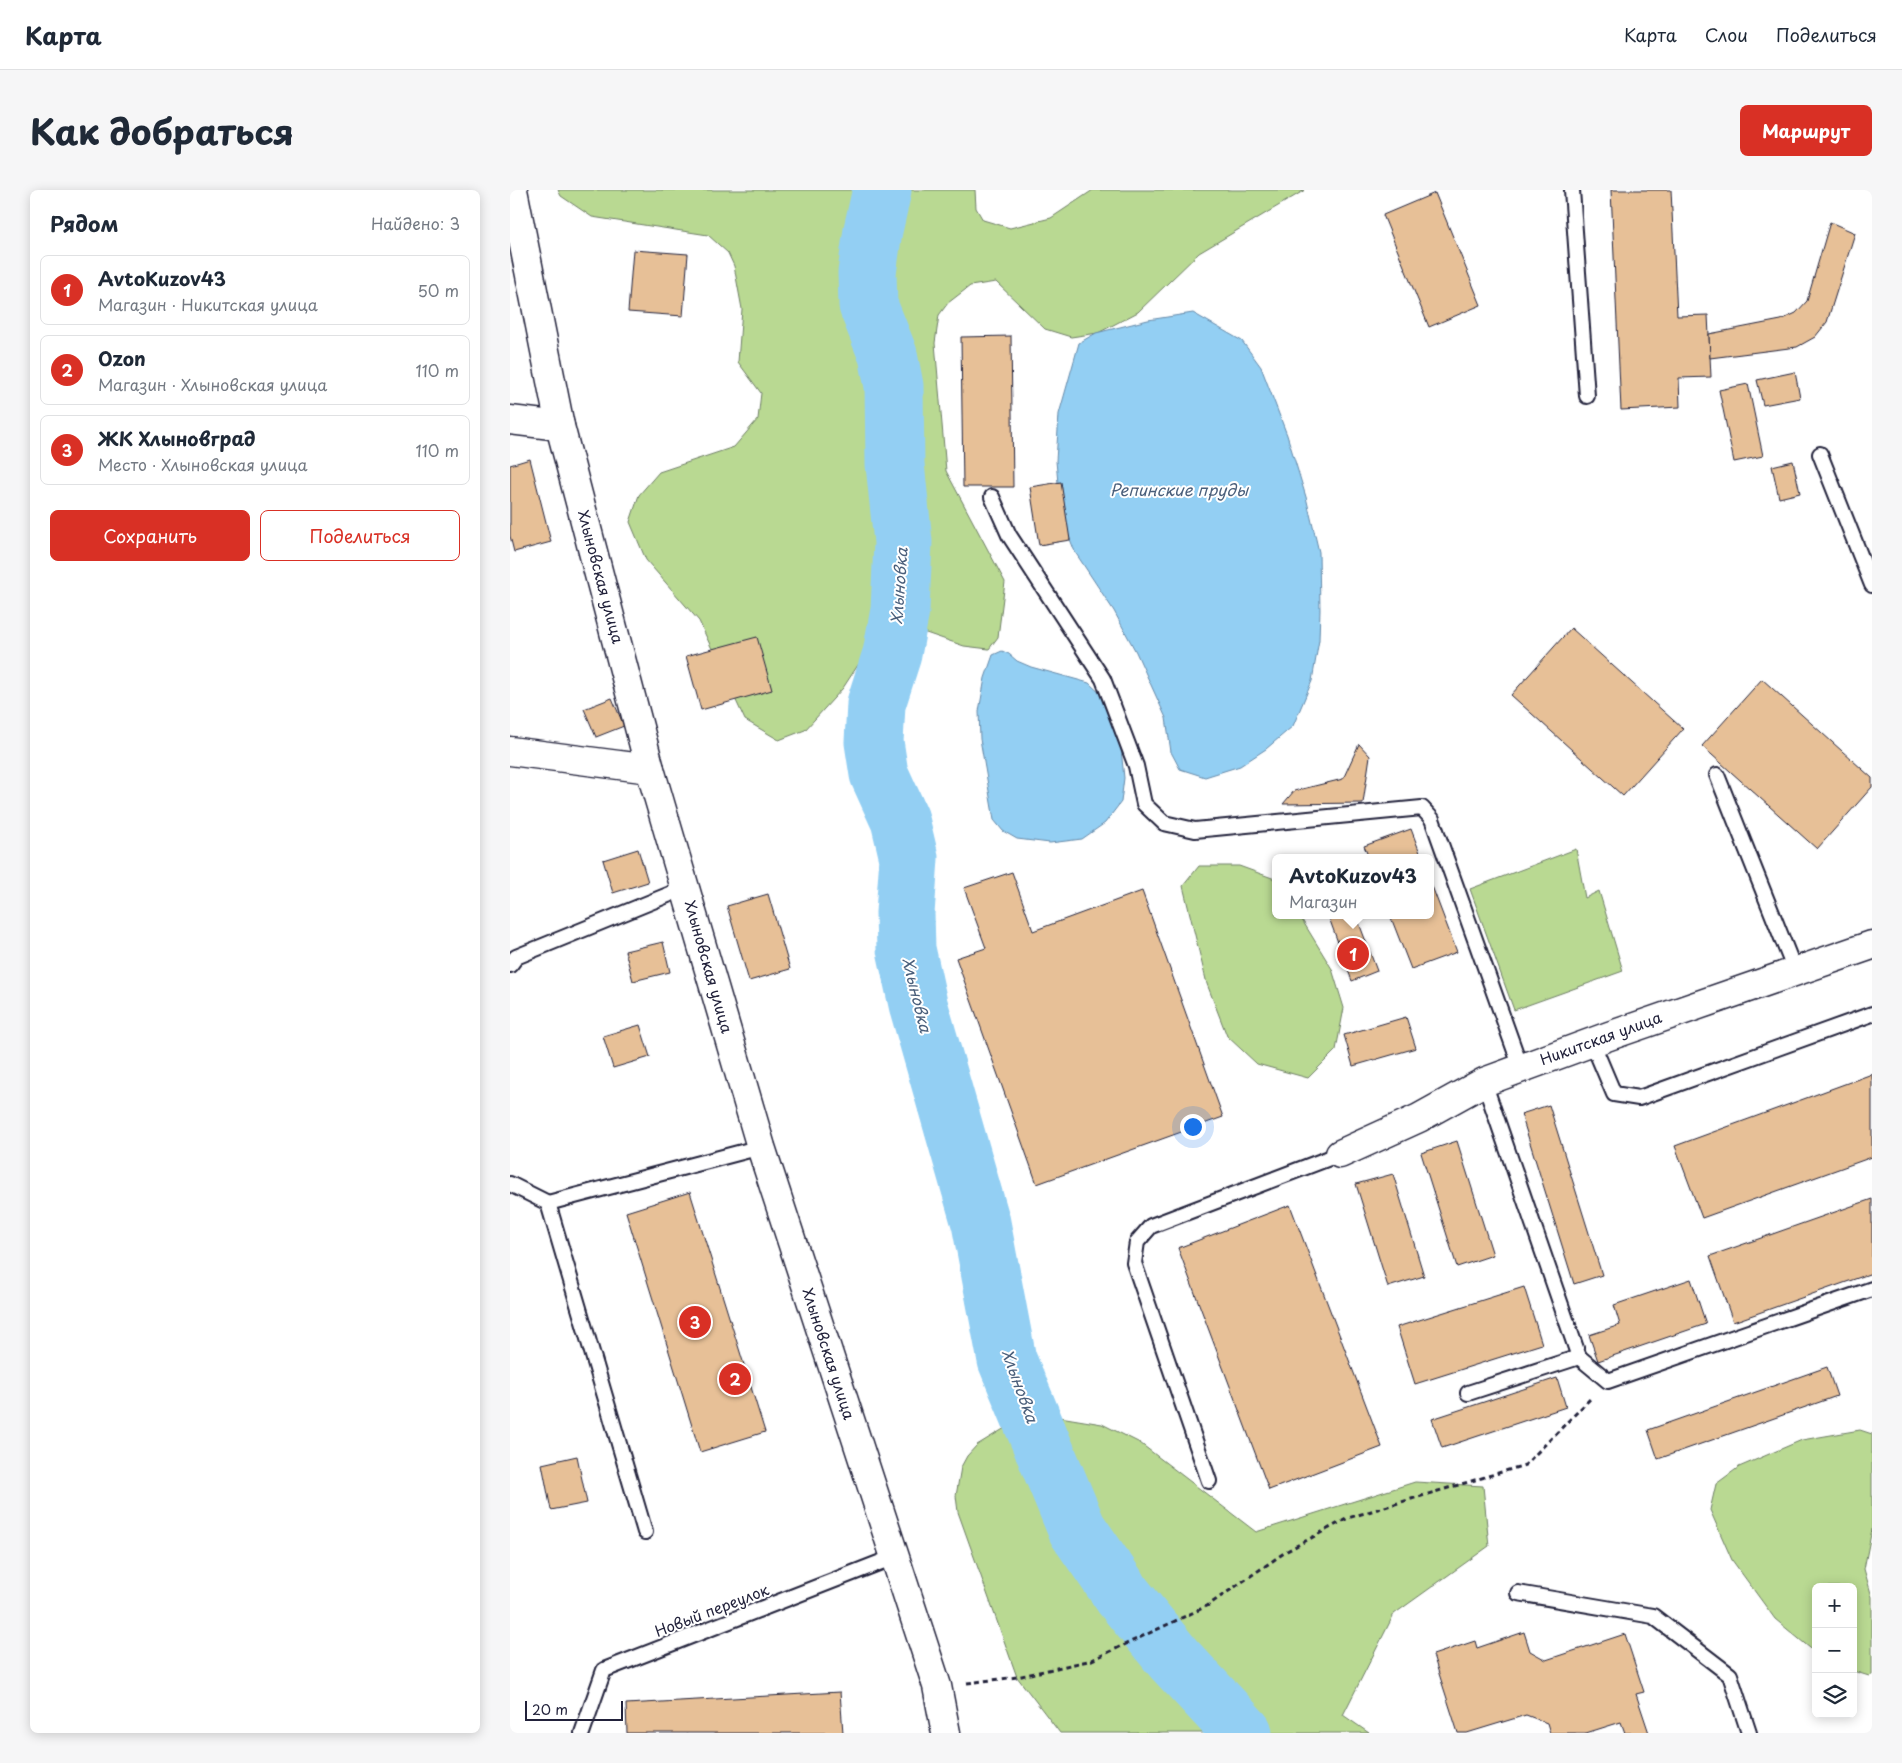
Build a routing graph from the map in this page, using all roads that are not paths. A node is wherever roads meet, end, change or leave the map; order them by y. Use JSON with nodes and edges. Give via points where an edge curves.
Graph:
{"nodes":[{"id":1,"x":513,"y":190,"type":"edge"},
{"id":2,"x":1572,"y":190,"type":"edge"},
{"id":3,"x":1587,"y":396,"type":"dead end"},
{"id":4,"x":510,"y":420,"type":"edge"},
{"id":5,"x":560,"y":426,"type":"junction"},
{"id":6,"x":1820,"y":454,"type":"dead end"},
{"id":7,"x":992,"y":497,"type":"dead end"},
{"id":8,"x":1872,"y":585,"type":"edge"},
{"id":9,"x":510,"y":751,"type":"edge"},
{"id":10,"x":650,"y":769,"type":"junction"},
{"id":11,"x":1717,"y":775,"type":"dead end"},
{"id":12,"x":685,"y":888,"type":"junction"},
{"id":13,"x":1872,"y":945,"type":"edge"},
{"id":14,"x":512,"y":960,"type":"edge"},
{"id":15,"x":1795,"y":971,"type":"junction"},
{"id":16,"x":1872,"y":1014,"type":"edge"},
{"id":17,"x":1592,"y":1042,"type":"junction"},
{"id":18,"x":1521,"y":1068,"type":"junction"},
{"id":19,"x":1484,"y":1082,"type":"junction"},
{"id":20,"x":761,"y":1147,"type":"junction"},
{"id":21,"x":1340,"y":1154,"type":"joint"},
{"id":22,"x":510,"y":1184,"type":"edge"},
{"id":23,"x":548,"y":1203,"type":"junction"},
{"id":24,"x":1872,"y":1289,"type":"edge"},
{"id":25,"x":1579,"y":1357,"type":"junction"},
{"id":26,"x":1468,"y":1393,"type":"dead end"},
{"id":27,"x":1208,"y":1481,"type":"dead end"},
{"id":28,"x":645,"y":1532,"type":"dead end"},
{"id":29,"x":894,"y":1558,"type":"junction"},
{"id":30,"x":1518,"y":1593,"type":"dead end"},
{"id":31,"x":582,"y":1733,"type":"edge"},
{"id":32,"x":946,"y":1733,"type":"edge"},
{"id":33,"x":1749,"y":1733,"type":"edge"}],
"edges":[{"from":1,"to":5,"type":"street","name":"Хлыновская улица"},
{"from":2,"to":3,"type":"lane"},
{"from":4,"to":5,"type":"street"},
{"from":5,"to":10,"type":"street","name":"Хлыновская улица"},
{"from":6,"to":8,"type":"lane"},
{"from":7,"to":18,"type":"lane","via":[[1009,536],[1103,679],[1136,766],[1144,804],[1164,823],[1195,830],[1422,808],[1432,819]]},
{"from":9,"to":10,"type":"street"},
{"from":10,"to":12,"type":"street","name":"Хлыновская улица"},
{"from":11,"to":15,"type":"lane"},
{"from":12,"to":14,"type":"lane"},
{"from":12,"to":20,"type":"street","name":"Хлыновская улица"},
{"from":13,"to":15,"type":"street","name":"Никитская улица"},
{"from":15,"to":17,"type":"street","name":"Никитская улица"},
{"from":16,"to":17,"type":"lane","via":[[1639,1098],[1614,1094]]},
{"from":17,"to":18,"type":"street","name":"Никитская улица"},
{"from":18,"to":19,"type":"street","name":"Никитская улица"},
{"from":19,"to":21,"type":"street","name":"Никитская улица","via":[[1419,1118]]},
{"from":19,"to":25,"type":"lane"},
{"from":20,"to":23,"type":"lane"},
{"from":20,"to":29,"type":"street","name":"Хлыновская улица"},
{"from":21,"to":27,"type":"lane","via":[[1151,1226],[1137,1242],[1134,1263]]},
{"from":22,"to":23,"type":"lane"},
{"from":23,"to":28,"type":"lane"},
{"from":24,"to":25,"type":"lane","via":[[1608,1381]]},
{"from":25,"to":26,"type":"lane"},
{"from":29,"to":31,"type":"lane","name":"Новый переулок","via":[[604,1670]]},
{"from":29,"to":32,"type":"street","name":"Хлыновская улица","via":[[937,1686]]},
{"from":30,"to":33,"type":"lane","via":[[1653,1616],[1730,1674]]}]}
